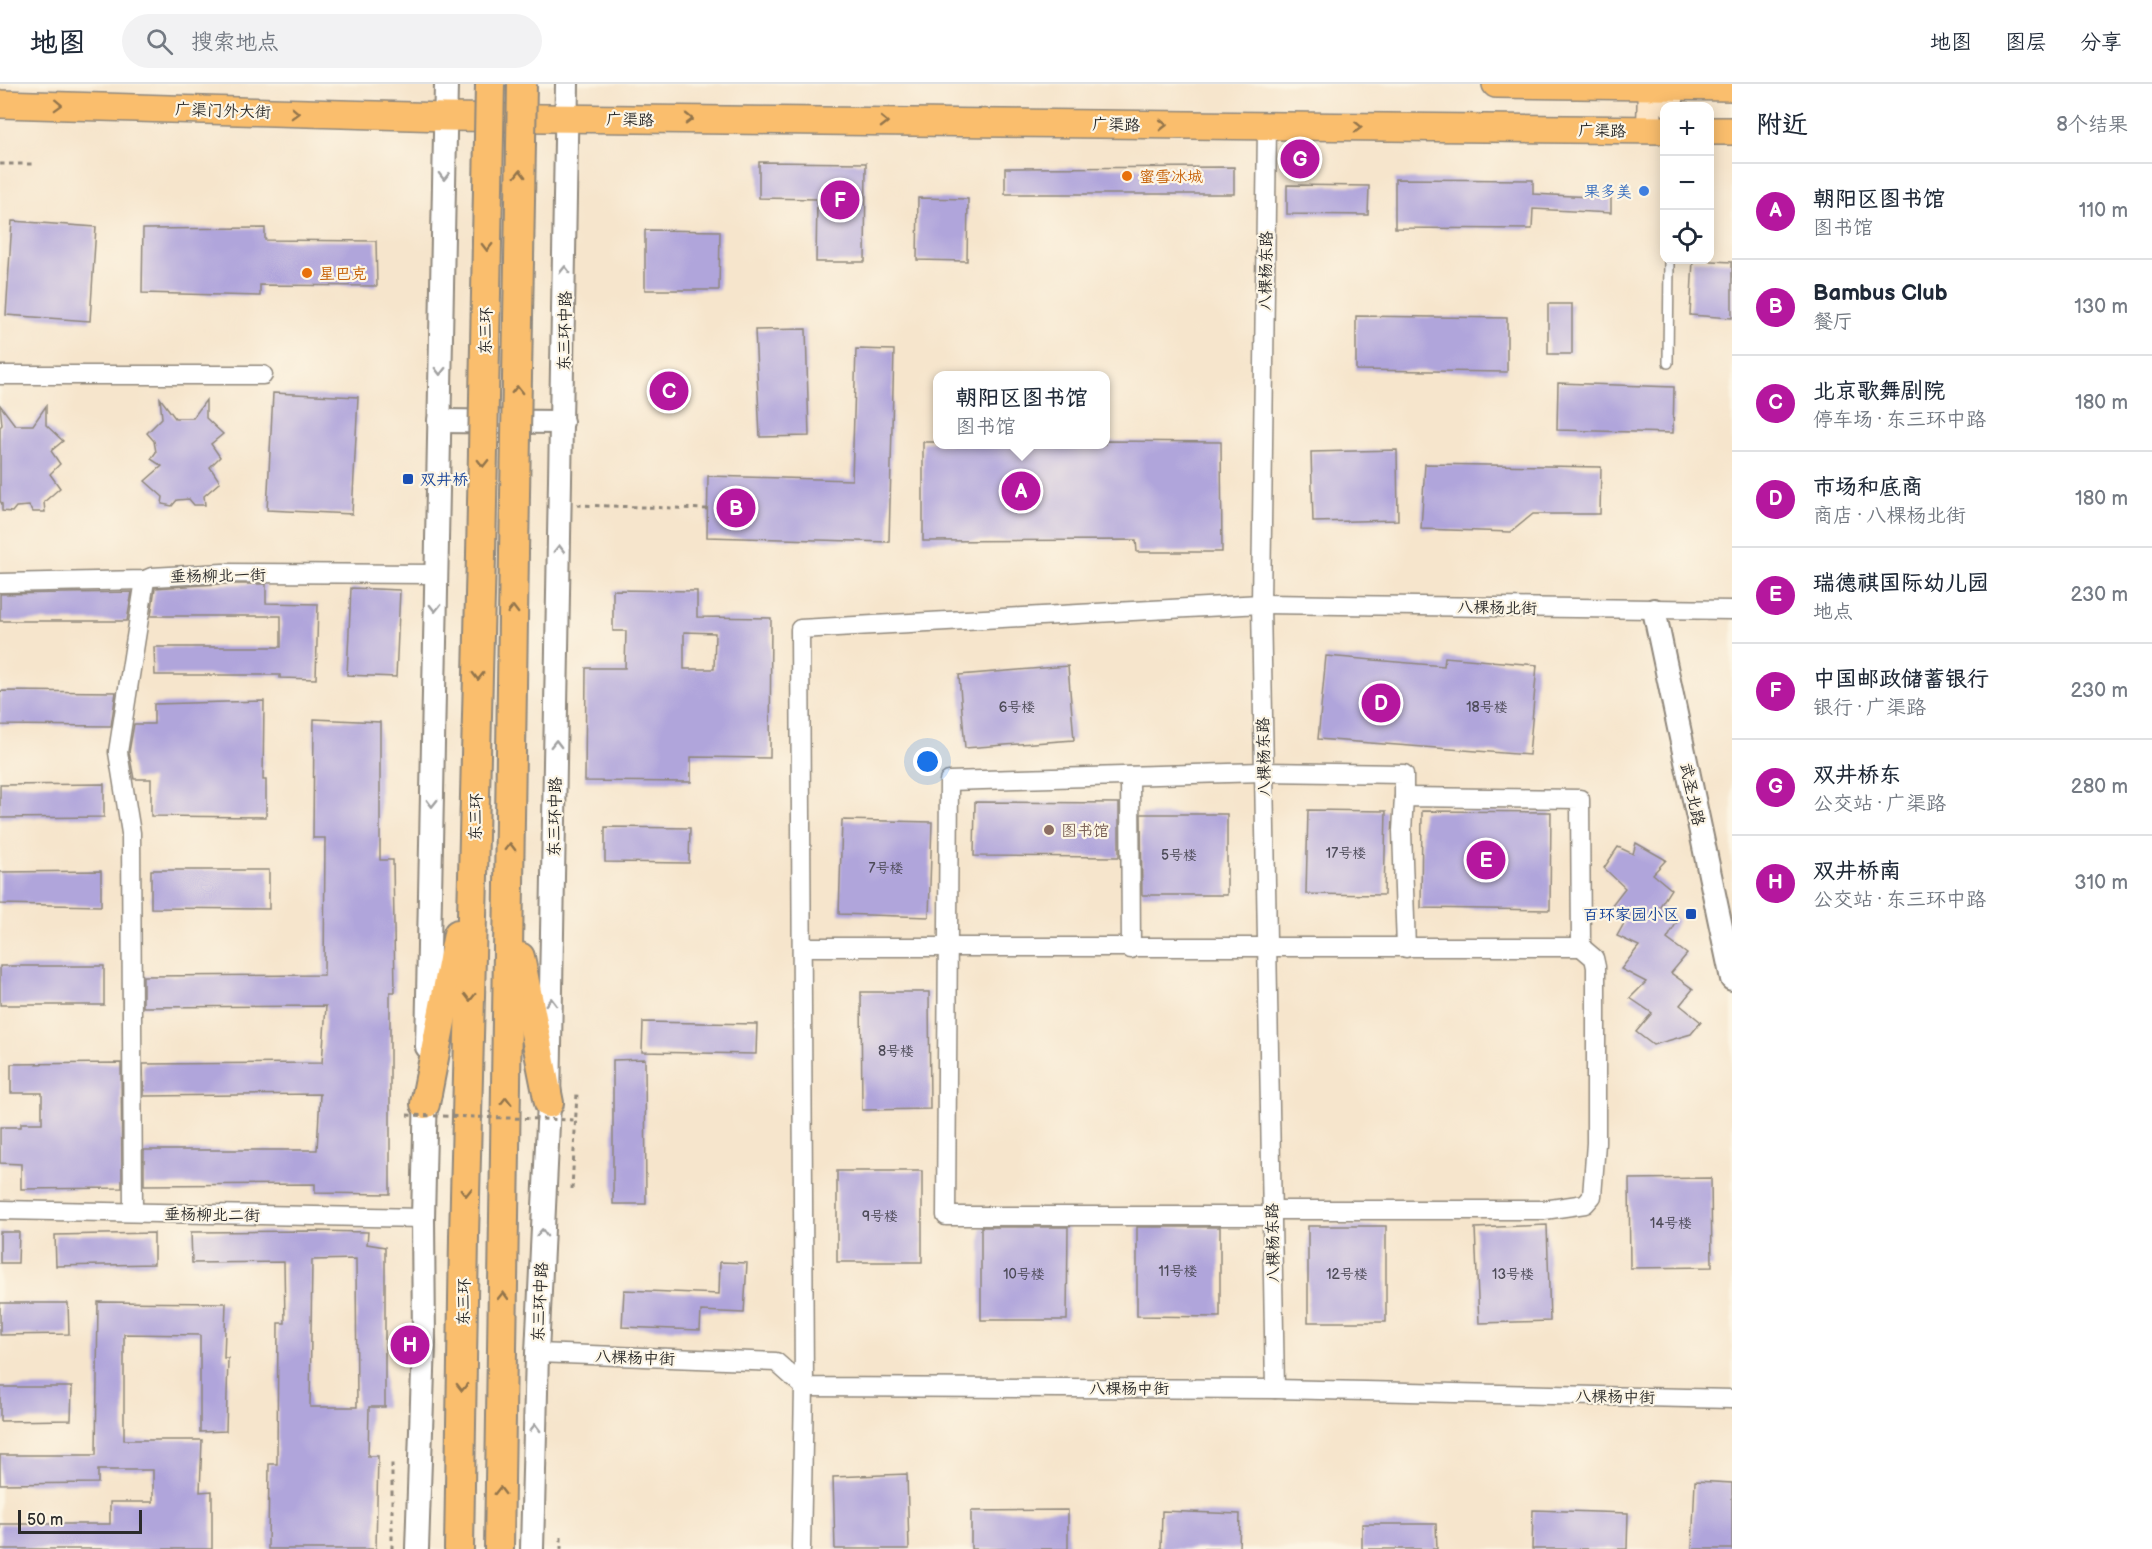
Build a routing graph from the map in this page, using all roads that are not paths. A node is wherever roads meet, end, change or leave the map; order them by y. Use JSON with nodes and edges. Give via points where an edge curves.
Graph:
{"nodes":[{"id":1,"x":446,"y":84,"type":"edge"},
{"id":2,"x":489,"y":84,"type":"edge"},
{"id":3,"x":522,"y":84,"type":"edge"},
{"id":4,"x":567,"y":84,"type":"edge"},
{"id":5,"x":1496,"y":84,"type":"edge"},
{"id":6,"x":1732,"y":87,"type":"edge"},
{"id":7,"x":1663,"y":90,"type":"edge"},
{"id":8,"x":0,"y":104,"type":"edge"},
{"id":9,"x":445,"y":117,"type":"junction"},
{"id":10,"x":567,"y":118,"type":"junction"},
{"id":11,"x":1267,"y":126,"type":"junction"},
{"id":12,"x":1657,"y":130,"type":"edge"},
{"id":13,"x":1714,"y":131,"type":"edge"},
{"id":14,"x":1732,"y":131,"type":"edge"},
{"id":15,"x":1669,"y":264,"type":"edge"},
{"id":16,"x":1668,"y":363,"type":"dead end"},
{"id":17,"x":0,"y":375,"type":"edge"},
{"id":18,"x":263,"y":375,"type":"dead end"},
{"id":19,"x":439,"y":421,"type":"junction"},
{"id":20,"x":562,"y":422,"type":"junction"},
{"id":21,"x":436,"y":574,"type":"junction"},
{"id":22,"x":145,"y":580,"type":"junction"},
{"id":23,"x":0,"y":582,"type":"edge"},
{"id":24,"x":1261,"y":604,"type":"junction"},
{"id":25,"x":1654,"y":610,"type":"junction"},
{"id":26,"x":1732,"y":610,"type":"edge"},
{"id":27,"x":1263,"y":772,"type":"junction"},
{"id":28,"x":1130,"y":777,"type":"junction"},
{"id":29,"x":1404,"y":796,"type":"junction"},
{"id":30,"x":474,"y":856,"type":"junction"},
{"id":31,"x":509,"y":905,"type":"junction"},
{"id":32,"x":802,"y":947,"type":"junction"},
{"id":33,"x":1581,"y":947,"type":"junction"},
{"id":34,"x":947,"y":948,"type":"junction"},
{"id":35,"x":1406,"y":948,"type":"junction"},
{"id":36,"x":1131,"y":949,"type":"junction"},
{"id":37,"x":1267,"y":949,"type":"junction"},
{"id":38,"x":1732,"y":979,"type":"edge"},
{"id":39,"x":549,"y":1103,"type":"junction"},
{"id":40,"x":416,"y":1110,"type":"junction"},
{"id":41,"x":0,"y":1210,"type":"edge"},
{"id":42,"x":133,"y":1212,"type":"junction"},
{"id":43,"x":1272,"y":1213,"type":"junction"},
{"id":44,"x":423,"y":1218,"type":"junction"},
{"id":45,"x":537,"y":1353,"type":"junction"},
{"id":46,"x":804,"y":1387,"type":"junction"},
{"id":47,"x":1275,"y":1389,"type":"junction"},
{"id":48,"x":1732,"y":1399,"type":"edge"},
{"id":49,"x":417,"y":1549,"type":"edge"},
{"id":50,"x":459,"y":1549,"type":"edge"},
{"id":51,"x":499,"y":1549,"type":"edge"},
{"id":52,"x":532,"y":1549,"type":"edge"},
{"id":53,"x":801,"y":1549,"type":"edge"}],
"edges":[{"from":1,"to":9,"type":"street"},
{"from":2,"to":30,"type":"highway","name":"东三环","one_way":true,"bridge":true},
{"from":31,"to":3,"type":"highway","name":"东三环","one_way":true,"bridge":true},
{"from":4,"to":10,"type":"street","name":"东三环中路"},
{"from":5,"to":7,"type":"main road"},
{"from":6,"to":7,"type":"main road"},
{"from":7,"to":12,"type":"main road"},
{"from":8,"to":9,"type":"main road","name":"广渠门外大街","one_way":true},
{"from":9,"to":10,"type":"main road","name":"广渠门外大街"},
{"from":9,"to":19,"type":"street","one_way":true},
{"from":10,"to":11,"type":"main road","name":"广渠路","one_way":true},
{"from":20,"to":10,"type":"street","name":"东三环中路","one_way":true},
{"from":11,"to":12,"type":"main road","name":"广渠路","one_way":true},
{"from":11,"to":24,"type":"street","name":"八棵杨东路"},
{"from":13,"to":14,"type":"main road"},
{"from":15,"to":16,"type":"lane"},
{"from":17,"to":18,"type":"street"},
{"from":19,"to":20,"type":"street"},
{"from":19,"to":21,"type":"street"},
{"from":39,"to":20,"type":"street","name":"东三环中路","one_way":true},
{"from":21,"to":22,"type":"street","name":"垂杨柳北一街","via":[[223,573]]},
{"from":21,"to":40,"type":"street","one_way":true},
{"from":22,"to":23,"type":"street","name":"垂杨柳北一街"},
{"from":22,"to":42,"type":"street","via":[[118,752],[131,833]]},
{"from":24,"to":25,"type":"street","name":"八棵杨北街"},
{"from":24,"to":27,"type":"street","name":"八棵杨东路"},
{"from":24,"to":32,"type":"street","name":"八棵杨北街","via":[[800,629]]},
{"from":25,"to":26,"type":"street","name":"八棵杨北街"},
{"from":25,"to":38,"type":"street","name":"武圣北路"},
{"from":27,"to":28,"type":"street"},
{"from":27,"to":29,"type":"street","via":[[1404,774]]},
{"from":27,"to":37,"type":"street","name":"八棵杨东路"},
{"from":28,"to":34,"type":"street","via":[[949,781]]},
{"from":28,"to":36,"type":"street"},
{"from":29,"to":33,"type":"street","via":[[1580,799]]},
{"from":29,"to":35,"type":"street"},
{"from":30,"to":40,"type":"highway"},
{"from":30,"to":50,"type":"highway","name":"东三环","one_way":true},
{"from":31,"to":39,"type":"highway"},
{"from":51,"to":31,"type":"highway","name":"东三环","one_way":true},
{"from":32,"to":34,"type":"street"},
{"from":32,"to":46,"type":"street"},
{"from":33,"to":35,"type":"street"},
{"from":33,"to":43,"type":"street","via":[[1594,958],[1596,968],[1596,1143],[1592,1196],[1585,1204],[1544,1210]]},
{"from":34,"to":36,"type":"street"},
{"from":34,"to":43,"type":"street","via":[[946,1216]]},
{"from":35,"to":37,"type":"street"},
{"from":36,"to":37,"type":"street"},
{"from":37,"to":43,"type":"street","name":"八棵杨东路"},
{"from":45,"to":39,"type":"street","name":"东三环中路","one_way":true},
{"from":40,"to":44,"type":"street"},
{"from":41,"to":42,"type":"street","name":"垂杨柳北二街"},
{"from":42,"to":44,"type":"street","name":"垂杨柳北二街"},
{"from":43,"to":47,"type":"street","name":"八棵杨东路"},
{"from":44,"to":49,"type":"street","via":[[424,1342]]},
{"from":45,"to":46,"type":"street","name":"八棵杨中街","via":[[776,1362]]},
{"from":52,"to":45,"type":"street","name":"东三环中路","one_way":true},
{"from":46,"to":47,"type":"street","name":"八棵杨中街"},
{"from":46,"to":53,"type":"street"},
{"from":47,"to":48,"type":"street","name":"八棵杨中街"}]}
